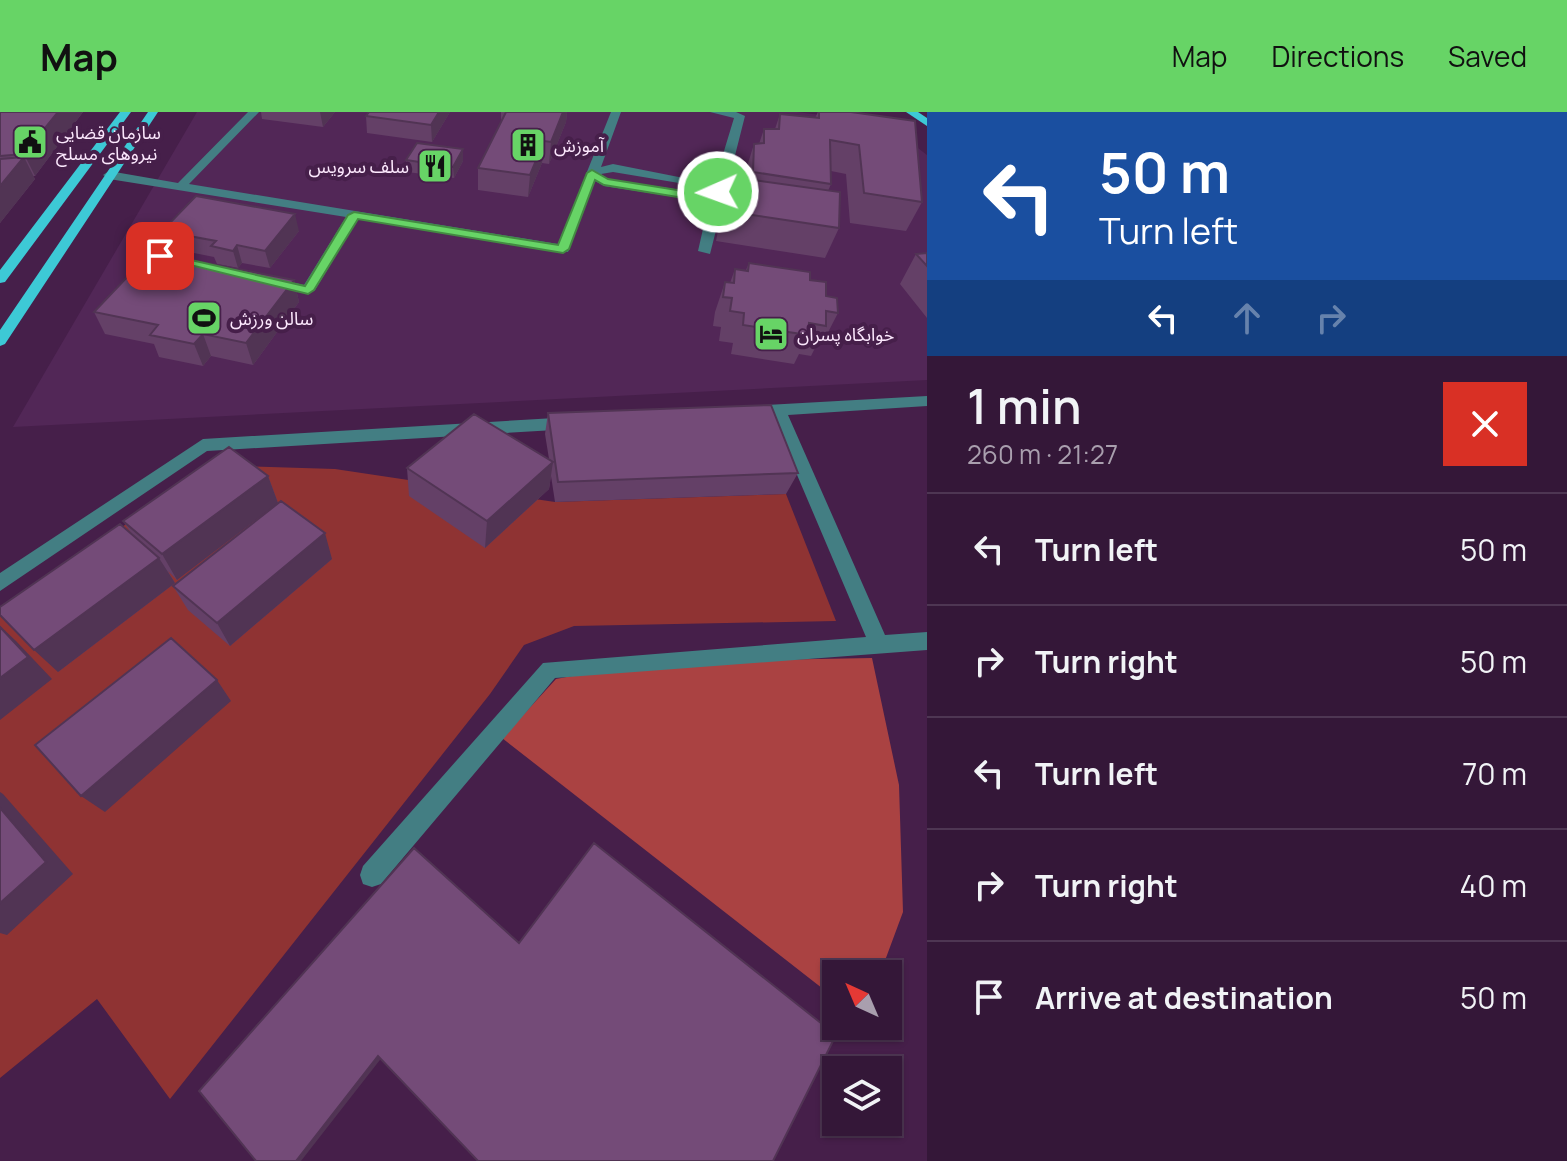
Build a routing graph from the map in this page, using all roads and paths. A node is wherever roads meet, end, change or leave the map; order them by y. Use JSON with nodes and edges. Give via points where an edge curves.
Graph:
{"nodes":[{"id":1,"x":126,"y":112,"type":"edge"},
{"id":2,"x":153,"y":112,"type":"edge"},
{"id":3,"x":254,"y":112,"type":"edge"},
{"id":4,"x":616,"y":112,"type":"edge"},
{"id":5,"x":715,"y":112,"type":"edge"},
{"id":6,"x":911,"y":112,"type":"edge"},
{"id":7,"x":927,"y":123,"type":"edge"},
{"id":8,"x":592,"y":173,"type":"junction"},
{"id":9,"x":109,"y":175,"type":"junction"},
{"id":10,"x":180,"y":187,"type":"junction"},
{"id":11,"x":718,"y":192,"type":"junction"},
{"id":12,"x":354,"y":215,"type":"junction"},
{"id":13,"x":705,"y":251,"type":"dead end"},
{"id":14,"x":249,"y":277,"type":"edge"},
{"id":15,"x":0,"y":279,"type":"edge"},
{"id":16,"x":0,"y":341,"type":"edge"},
{"id":17,"x":927,"y":401,"type":"edge"},
{"id":18,"x":778,"y":410,"type":"junction"},
{"id":19,"x":731,"y":413,"type":"edge"},
{"id":20,"x":591,"y":422,"type":"edge"},
{"id":21,"x":0,"y":583,"type":"edge"},
{"id":22,"x":927,"y":641,"type":"edge"},
{"id":23,"x":879,"y":644,"type":"junction"},
{"id":24,"x":372,"y":875,"type":"dead end"}],
"edges":[{"from":1,"to":15,"type":"main road"},
{"from":2,"to":9,"type":"main road"},
{"from":3,"to":10,"type":"lane"},
{"from":4,"to":8,"type":"lane"},
{"from":5,"to":11,"type":"lane","via":[[740,116]]},
{"from":6,"to":7,"type":"main road"},
{"from":8,"to":11,"type":"lane","via":[[613,168],[707,184]]},
{"from":8,"to":12,"type":"lane","via":[[563,249]]},
{"from":9,"to":10,"type":"lane"},
{"from":9,"to":16,"type":"main road"},
{"from":10,"to":12,"type":"lane"},
{"from":11,"to":13,"type":"lane"},
{"from":12,"to":14,"type":"lane","via":[[308,290]]},
{"from":17,"to":18,"type":"lane"},
{"from":18,"to":19,"type":"lane"},
{"from":18,"to":23,"type":"lane"},
{"from":20,"to":21,"type":"lane","via":[[203,445]]},
{"from":22,"to":23,"type":"lane"},
{"from":23,"to":24,"type":"lane","via":[[550,669]]}]}
